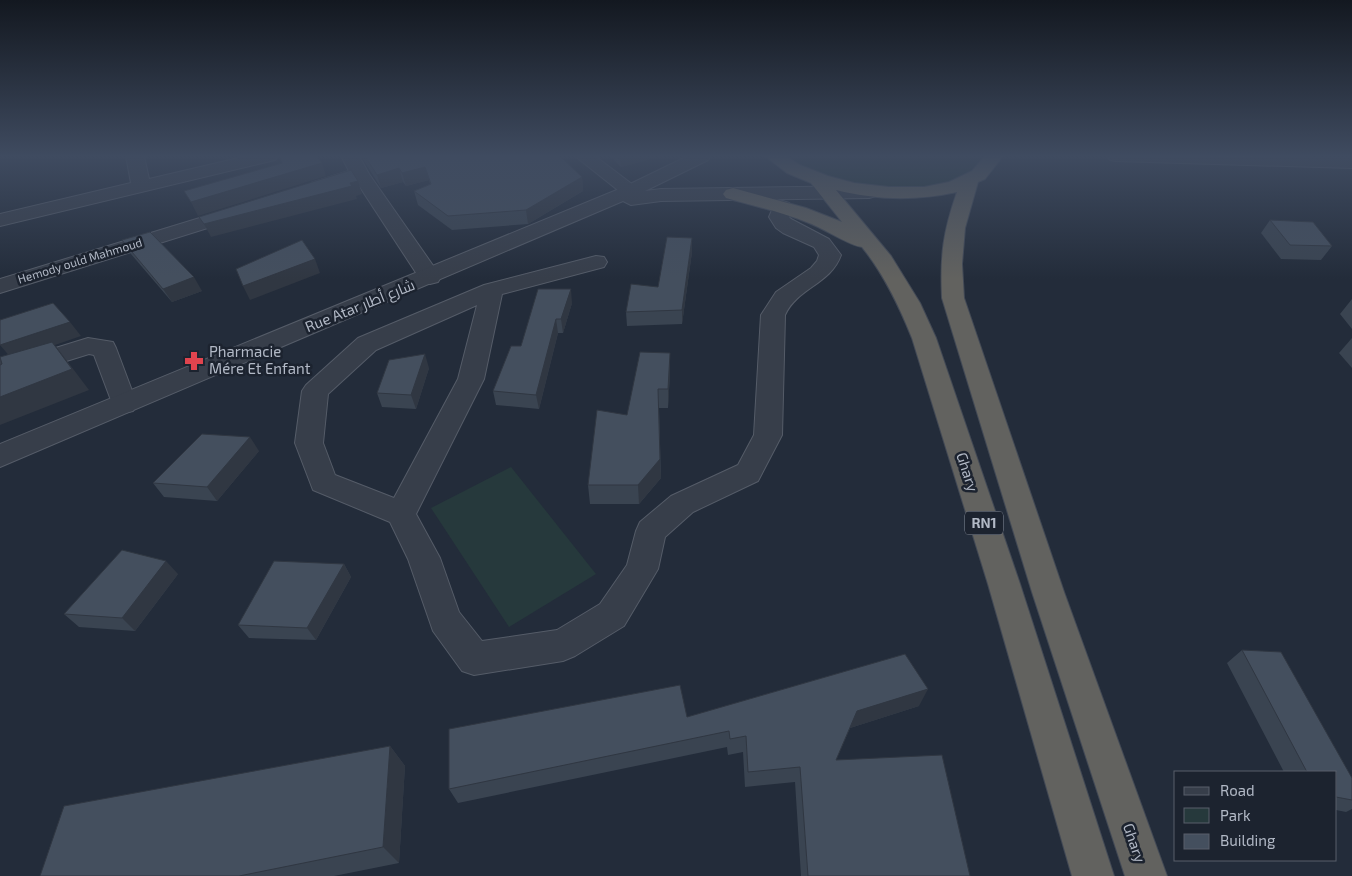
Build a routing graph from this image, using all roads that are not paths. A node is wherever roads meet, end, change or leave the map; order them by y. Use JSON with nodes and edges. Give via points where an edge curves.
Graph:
{"nodes":[{"id":1,"x":96,"y":197,"type":"edge"},
{"id":2,"x":376,"y":197,"type":"edge"},
{"id":3,"x":616,"y":197,"type":"edge"},
{"id":4,"x":644,"y":197,"type":"edge"},
{"id":5,"x":744,"y":197,"type":"edge"},
{"id":6,"x":831,"y":197,"type":"edge"},
{"id":7,"x":964,"y":197,"type":"edge"},
{"id":8,"x":256,"y":206,"type":"edge"},
{"id":9,"x":782,"y":207,"type":"junction"},
{"id":10,"x":581,"y":210,"type":"junction"},
{"id":11,"x":0,"y":220,"type":"edge"},
{"id":12,"x":880,"y":256,"type":"junction"},
{"id":13,"x":596,"y":262,"type":"dead end"},
{"id":14,"x":430,"y":277,"type":"junction"},
{"id":15,"x":0,"y":286,"type":"edge"},
{"id":16,"x":492,"y":290,"type":"junction"},
{"id":17,"x":0,"y":367,"type":"edge"},
{"id":18,"x":124,"y":404,"type":"junction"},
{"id":19,"x":0,"y":456,"type":"edge"},
{"id":20,"x":401,"y":514,"type":"junction"},
{"id":21,"x":1093,"y":876,"type":"edge"},
{"id":22,"x":1146,"y":876,"type":"edge"}],
"edges":[{"from":1,"to":11,"type":"street"},
{"from":2,"to":14,"type":"street"},
{"from":3,"to":10,"type":"street","name":"Rue Atar شارع أطار"},
{"from":4,"to":10,"type":"street","name":"Rue Atar شارع أطار"},
{"from":5,"to":9,"type":"highway"},
{"from":6,"to":12,"type":"highway","name":"Ghary","number":"RN1"},
{"from":7,"to":22,"type":"highway","name":"Ghary","number":"RN1","via":[[954,228],[953,298],[1048,592]]},
{"from":8,"to":15,"type":"street","name":"Hemody ould Mahmoud"},
{"from":9,"to":12,"type":"highway","via":[[839,228]]},
{"from":9,"to":20,"type":"street","via":[[781,222],[823,244],[830,255],[819,272],[782,299],[773,315],[768,435],[748,473],[682,504],[651,531],[642,569],[612,615],[563,645],[474,659],[445,620],[424,558]]},
{"from":10,"to":14,"type":"street","name":"Rue Atar شارع أطار"},
{"from":12,"to":21,"type":"highway","name":"Ghary","number":"RN1","via":[[909,304],[924,338],[1004,584]]},
{"from":13,"to":16,"type":"street"},
{"from":14,"to":18,"type":"street","name":"Rue Atar شارع أطار"},
{"from":16,"to":20,"type":"street","via":[[471,379]]},
{"from":16,"to":20,"type":"street","via":[[367,344],[315,391],[309,444],[323,482]]},
{"from":17,"to":18,"type":"street","via":[[5,372],[88,346],[104,348]]},
{"from":18,"to":19,"type":"street","name":"Rue Atar شارع أطار"}]}
